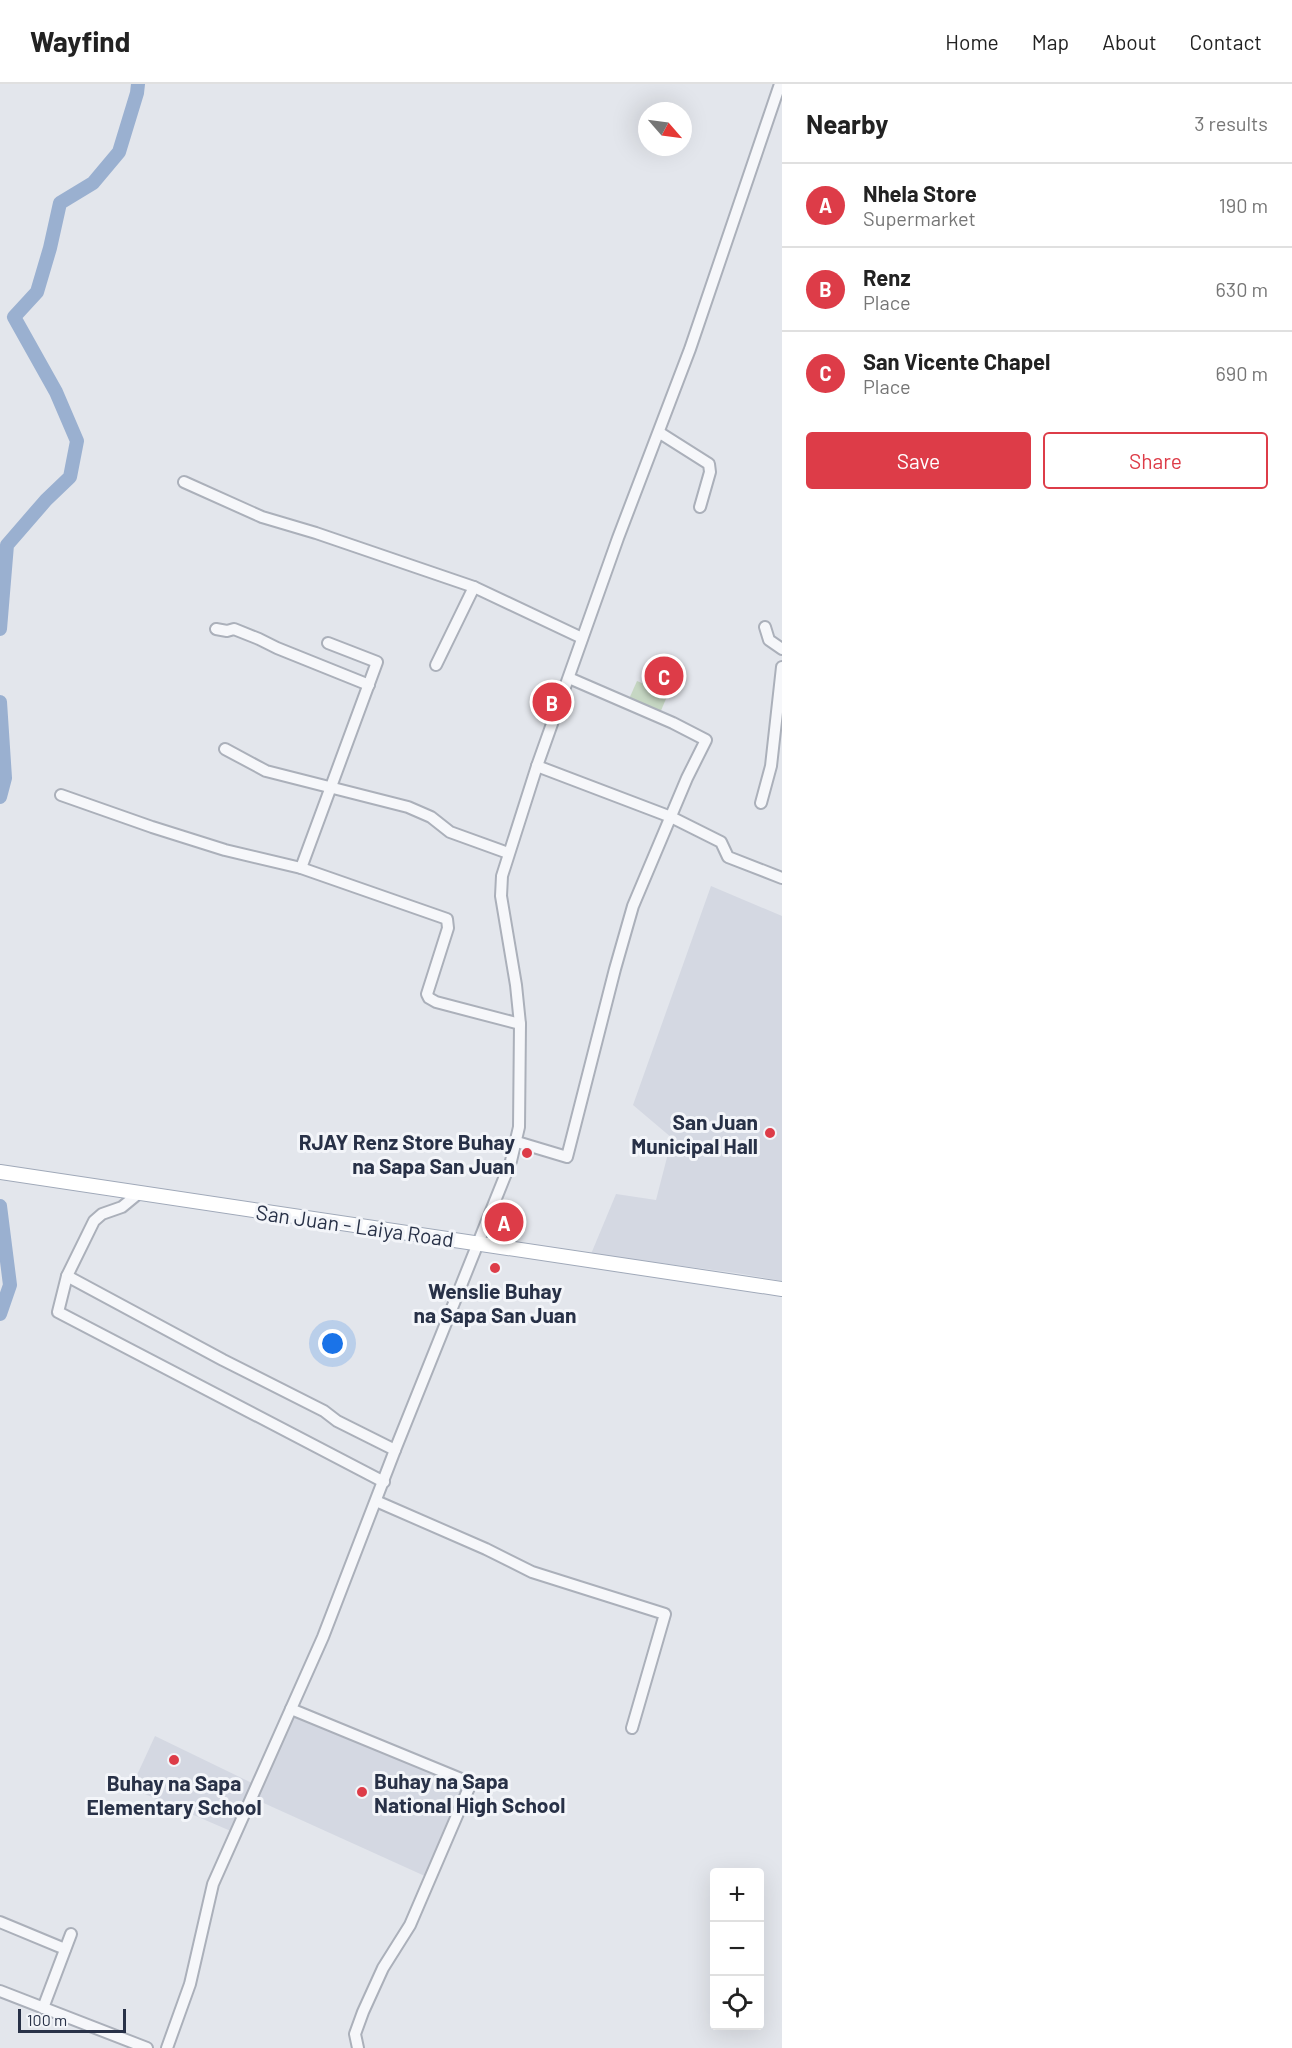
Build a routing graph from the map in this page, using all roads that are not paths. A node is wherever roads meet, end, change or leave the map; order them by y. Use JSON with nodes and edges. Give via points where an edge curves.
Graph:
{"nodes":[{"id":1,"x":780,"y":84,"type":"edge"},
{"id":2,"x":660,"y":433,"type":"junction"},
{"id":3,"x":183,"y":482,"type":"dead end"},
{"id":4,"x":700,"y":507,"type":"dead end"},
{"id":5,"x":474,"y":587,"type":"junction"},
{"id":6,"x":765,"y":627,"type":"dead end"},
{"id":7,"x":216,"y":628,"type":"dead end"},
{"id":8,"x":582,"y":638,"type":"junction"},
{"id":9,"x":328,"y":643,"type":"dead end"},
{"id":10,"x":782,"y":650,"type":"edge"},
{"id":11,"x":436,"y":665,"type":"dead end"},
{"id":12,"x":782,"y":667,"type":"edge"},
{"id":13,"x":569,"y":678,"type":"junction"},
{"id":14,"x":369,"y":685,"type":"junction"},
{"id":15,"x":225,"y":749,"type":"dead end"},
{"id":16,"x":537,"y":766,"type":"junction"},
{"id":17,"x":331,"y":789,"type":"junction"},
{"id":18,"x":61,"y":795,"type":"dead end"},
{"id":19,"x":761,"y":803,"type":"dead end"},
{"id":20,"x":670,"y":818,"type":"junction"},
{"id":21,"x":508,"y":853,"type":"junction"},
{"id":22,"x":301,"y":868,"type":"junction"},
{"id":23,"x":782,"y":878,"type":"edge"},
{"id":24,"x":519,"y":1024,"type":"junction"},
{"id":25,"x":517,"y":1142,"type":"junction"},
{"id":26,"x":0,"y":1172,"type":"edge"},
{"id":27,"x":139,"y":1193,"type":"junction"},
{"id":28,"x":478,"y":1244,"type":"junction"},
{"id":29,"x":67,"y":1276,"type":"junction"},
{"id":30,"x":782,"y":1290,"type":"edge"},
{"id":31,"x":395,"y":1450,"type":"junction"},
{"id":32,"x":384,"y":1482,"type":"junction"},
{"id":33,"x":376,"y":1501,"type":"junction"},
{"id":34,"x":291,"y":1709,"type":"junction"},
{"id":35,"x":632,"y":1728,"type":"dead end"},
{"id":36,"x":1,"y":1924,"type":"edge"},
{"id":37,"x":71,"y":1934,"type":"dead end"},
{"id":38,"x":65,"y":1949,"type":"junction"},
{"id":39,"x":0,"y":1991,"type":"edge"},
{"id":40,"x":43,"y":2008,"type":"junction"},
{"id":41,"x":147,"y":2048,"type":"edge"},
{"id":42,"x":167,"y":2048,"type":"edge"},
{"id":43,"x":358,"y":2048,"type":"edge"}],
"edges":[{"from":1,"to":2,"type":"street"},
{"from":2,"to":4,"type":"street","via":[[709,464]]},
{"from":2,"to":8,"type":"street"},
{"from":3,"to":5,"type":"street","via":[[262,517]]},
{"from":5,"to":8,"type":"street"},
{"from":5,"to":11,"type":"street"},
{"from":6,"to":10,"type":"street","via":[[769,640]]},
{"from":7,"to":14,"type":"street","via":[[234,629]]},
{"from":8,"to":13,"type":"street"},
{"from":9,"to":14,"type":"street","via":[[377,662]]},
{"from":12,"to":19,"type":"street","via":[[771,766]]},
{"from":13,"to":16,"type":"street"},
{"from":13,"to":20,"type":"street","via":[[706,740]]},
{"from":14,"to":17,"type":"street"},
{"from":15,"to":17,"type":"street","via":[[267,771]]},
{"from":16,"to":20,"type":"street"},
{"from":16,"to":21,"type":"street"},
{"from":17,"to":21,"type":"street","via":[[414,810],[450,832]]},
{"from":17,"to":22,"type":"street"},
{"from":18,"to":22,"type":"street","via":[[225,850]]},
{"from":20,"to":23,"type":"street","via":[[721,842],[728,857]]},
{"from":20,"to":25,"type":"street","via":[[633,906],[567,1157]]},
{"from":21,"to":24,"type":"street","via":[[501,896]]},
{"from":22,"to":24,"type":"street","via":[[447,919],[429,998]]},
{"from":24,"to":25,"type":"street"},
{"from":25,"to":28,"type":"street"},
{"from":26,"to":27,"type":"main road","name":"San Juan - Laiya Road"},
{"from":27,"to":28,"type":"main road","name":"San Juan - Laiya Road"},
{"from":27,"to":29,"type":"street","via":[[94,1221]]},
{"from":28,"to":30,"type":"main road","name":"San Juan - Laiya Road"},
{"from":28,"to":31,"type":"street"},
{"from":29,"to":31,"type":"street"},
{"from":29,"to":32,"type":"street","via":[[58,1312]]},
{"from":31,"to":32,"type":"street"},
{"from":32,"to":33,"type":"street"},
{"from":33,"to":34,"type":"street"},
{"from":33,"to":35,"type":"street","via":[[532,1572],[665,1614]]},
{"from":34,"to":42,"type":"street","via":[[213,1884],[190,1984]]},
{"from":34,"to":43,"type":"street","via":[[471,1783],[410,1925],[383,1968],[363,2012],[355,2034]]},
{"from":36,"to":38,"type":"street"},
{"from":37,"to":38,"type":"street"},
{"from":38,"to":40,"type":"street"},
{"from":39,"to":40,"type":"street"},
{"from":40,"to":41,"type":"street"}]}
